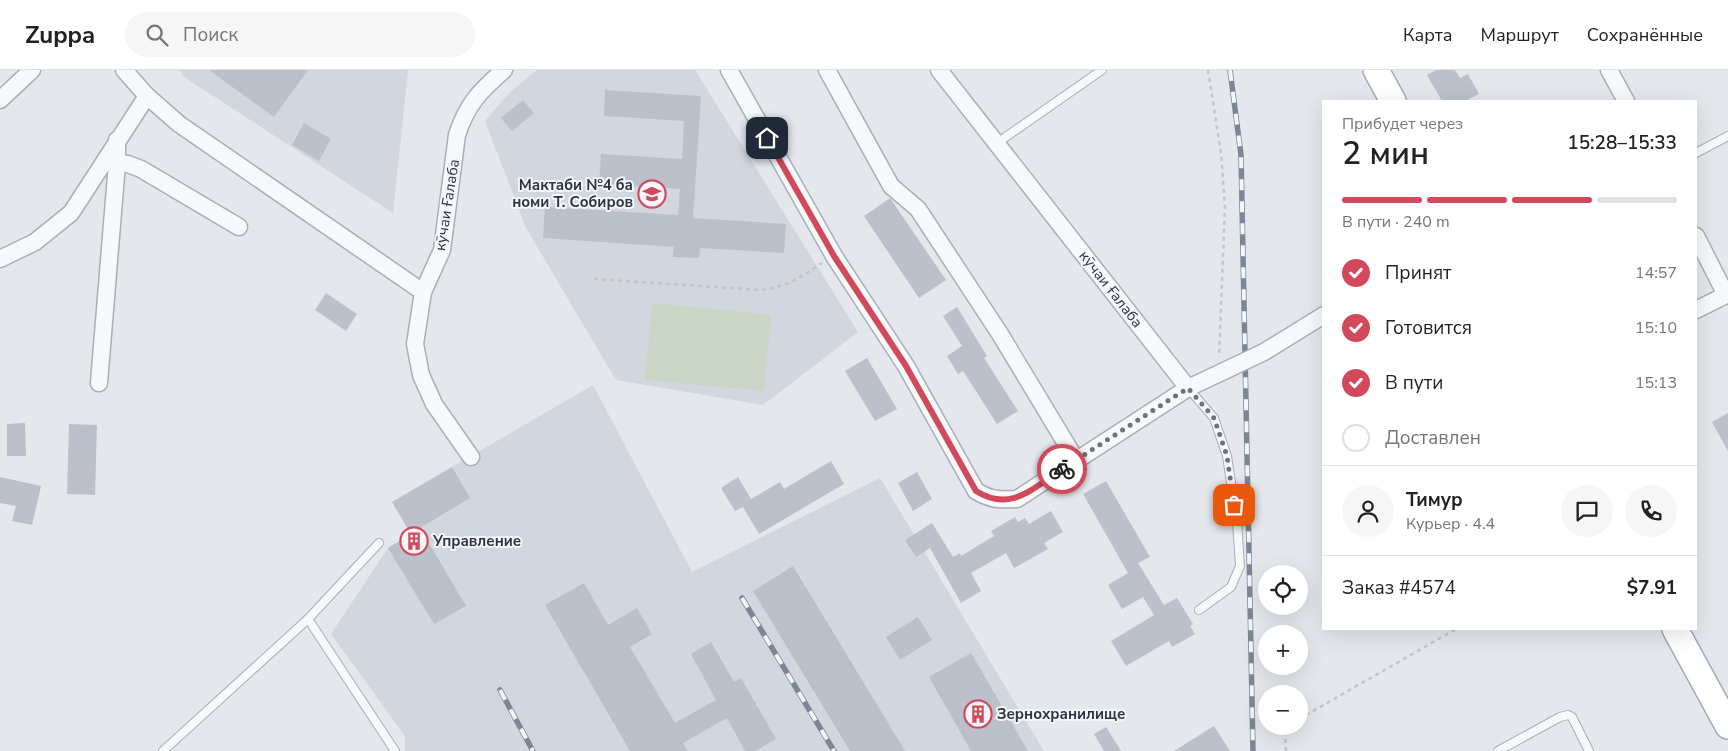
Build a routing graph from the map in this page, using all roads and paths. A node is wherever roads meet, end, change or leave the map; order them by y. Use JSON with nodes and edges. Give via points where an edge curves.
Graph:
{"nodes":[{"id":1,"x":32,"y":70,"type":"edge"},
{"id":2,"x":124,"y":70,"type":"edge"},
{"id":3,"x":504,"y":70,"type":"edge"},
{"id":4,"x":729,"y":70,"type":"edge"},
{"id":5,"x":827,"y":70,"type":"edge"},
{"id":6,"x":939,"y":70,"type":"edge"},
{"id":7,"x":1102,"y":70,"type":"edge"},
{"id":8,"x":1208,"y":70,"type":"edge"},
{"id":9,"x":1376,"y":70,"type":"edge"},
{"id":10,"x":1609,"y":70,"type":"edge"},
{"id":11,"x":146,"y":96,"type":"junction"},
{"id":12,"x":0,"y":100,"type":"edge"},
{"id":13,"x":1392,"y":100,"type":"edge"},
{"id":14,"x":1625,"y":100,"type":"edge"},
{"id":15,"x":1728,"y":136,"type":"edge"},
{"id":16,"x":118,"y":140,"type":"junction"},
{"id":17,"x":997,"y":144,"type":"junction"},
{"id":18,"x":1697,"y":152,"type":"edge"},
{"id":19,"x":117,"y":163,"type":"junction"},
{"id":20,"x":240,"y":227,"type":"dead end"},
{"id":21,"x":1697,"y":238,"type":"edge"},
{"id":22,"x":0,"y":259,"type":"edge"},
{"id":23,"x":817,"y":266,"type":"dead end"},
{"id":24,"x":594,"y":279,"type":"dead end"},
{"id":25,"x":423,"y":292,"type":"junction"},
{"id":26,"x":1727,"y":295,"type":"edge"},
{"id":27,"x":1697,"y":310,"type":"edge"},
{"id":28,"x":1322,"y":316,"type":"edge"},
{"id":29,"x":1220,"y":373,"type":"junction"},
{"id":30,"x":99,"y":383,"type":"dead end"},
{"id":31,"x":1188,"y":388,"type":"junction"},
{"id":32,"x":471,"y":457,"type":"dead end"},
{"id":33,"x":1076,"y":460,"type":"junction"},
{"id":34,"x":379,"y":543,"type":"dead end"},
{"id":35,"x":1199,"y":610,"type":"dead end"},
{"id":36,"x":308,"y":619,"type":"junction"},
{"id":37,"x":1454,"y":630,"type":"edge"},
{"id":38,"x":1676,"y":630,"type":"edge"},
{"id":39,"x":1308,"y":714,"type":"edge"},
{"id":40,"x":1728,"y":726,"type":"edge"},
{"id":41,"x":1285,"y":735,"type":"edge"},
{"id":42,"x":163,"y":751,"type":"edge"},
{"id":43,"x":395,"y":751,"type":"edge"},
{"id":44,"x":1286,"y":751,"type":"edge"},
{"id":45,"x":1498,"y":751,"type":"edge"},
{"id":46,"x":1589,"y":751,"type":"edge"}],
"edges":[{"from":1,"to":12,"type":"street"},
{"from":2,"to":11,"type":"street"},
{"from":3,"to":25,"type":"street","name":"кӯчаи Ғалаба","via":[[477,95],[463,118],[457,136],[442,250]]},
{"from":4,"to":33,"type":"street","via":[[834,256],[906,366],[976,491],[988,498],[1017,498]]},
{"from":5,"to":33,"type":"street","via":[[891,186],[918,209],[1000,334]]},
{"from":6,"to":17,"type":"street","name":"кӯчаи Ғалаба"},
{"from":7,"to":17,"type":"lane"},
{"from":8,"to":29,"type":"path","via":[[1221,153],[1225,207]]},
{"from":9,"to":13,"type":"main road"},
{"from":10,"to":14,"type":"street"},
{"from":11,"to":16,"type":"street"},
{"from":11,"to":25,"type":"street","via":[[179,124]]},
{"from":15,"to":18,"type":"lane"},
{"from":16,"to":19,"type":"street"},
{"from":16,"to":22,"type":"street","via":[[71,213],[35,242]]},
{"from":17,"to":31,"type":"street","name":"кӯчаи Ғалаба"},
{"from":19,"to":20,"type":"street","via":[[141,169]]},
{"from":19,"to":30,"type":"street"},
{"from":21,"to":26,"type":"street"},
{"from":23,"to":24,"type":"path","via":[[789,283],[760,290]]},
{"from":25,"to":32,"type":"street","name":"кӯчаи Ғалаба","via":[[415,344],[421,375],[434,404]]},
{"from":26,"to":27,"type":"street"},
{"from":28,"to":29,"type":"street","bridge":true,"via":[[1264,352]]},
{"from":29,"to":31,"type":"street"},
{"from":31,"to":33,"type":"street"},
{"from":31,"to":35,"type":"lane","via":[[1214,418],[1227,456],[1240,566],[1231,587]]},
{"from":34,"to":36,"type":"lane"},
{"from":36,"to":42,"type":"lane"},
{"from":36,"to":43,"type":"lane"},
{"from":37,"to":39,"type":"path"},
{"from":38,"to":40,"type":"main road"},
{"from":41,"to":44,"type":"path"},
{"from":45,"to":46,"type":"lane","via":[[1568,715]]}]}
